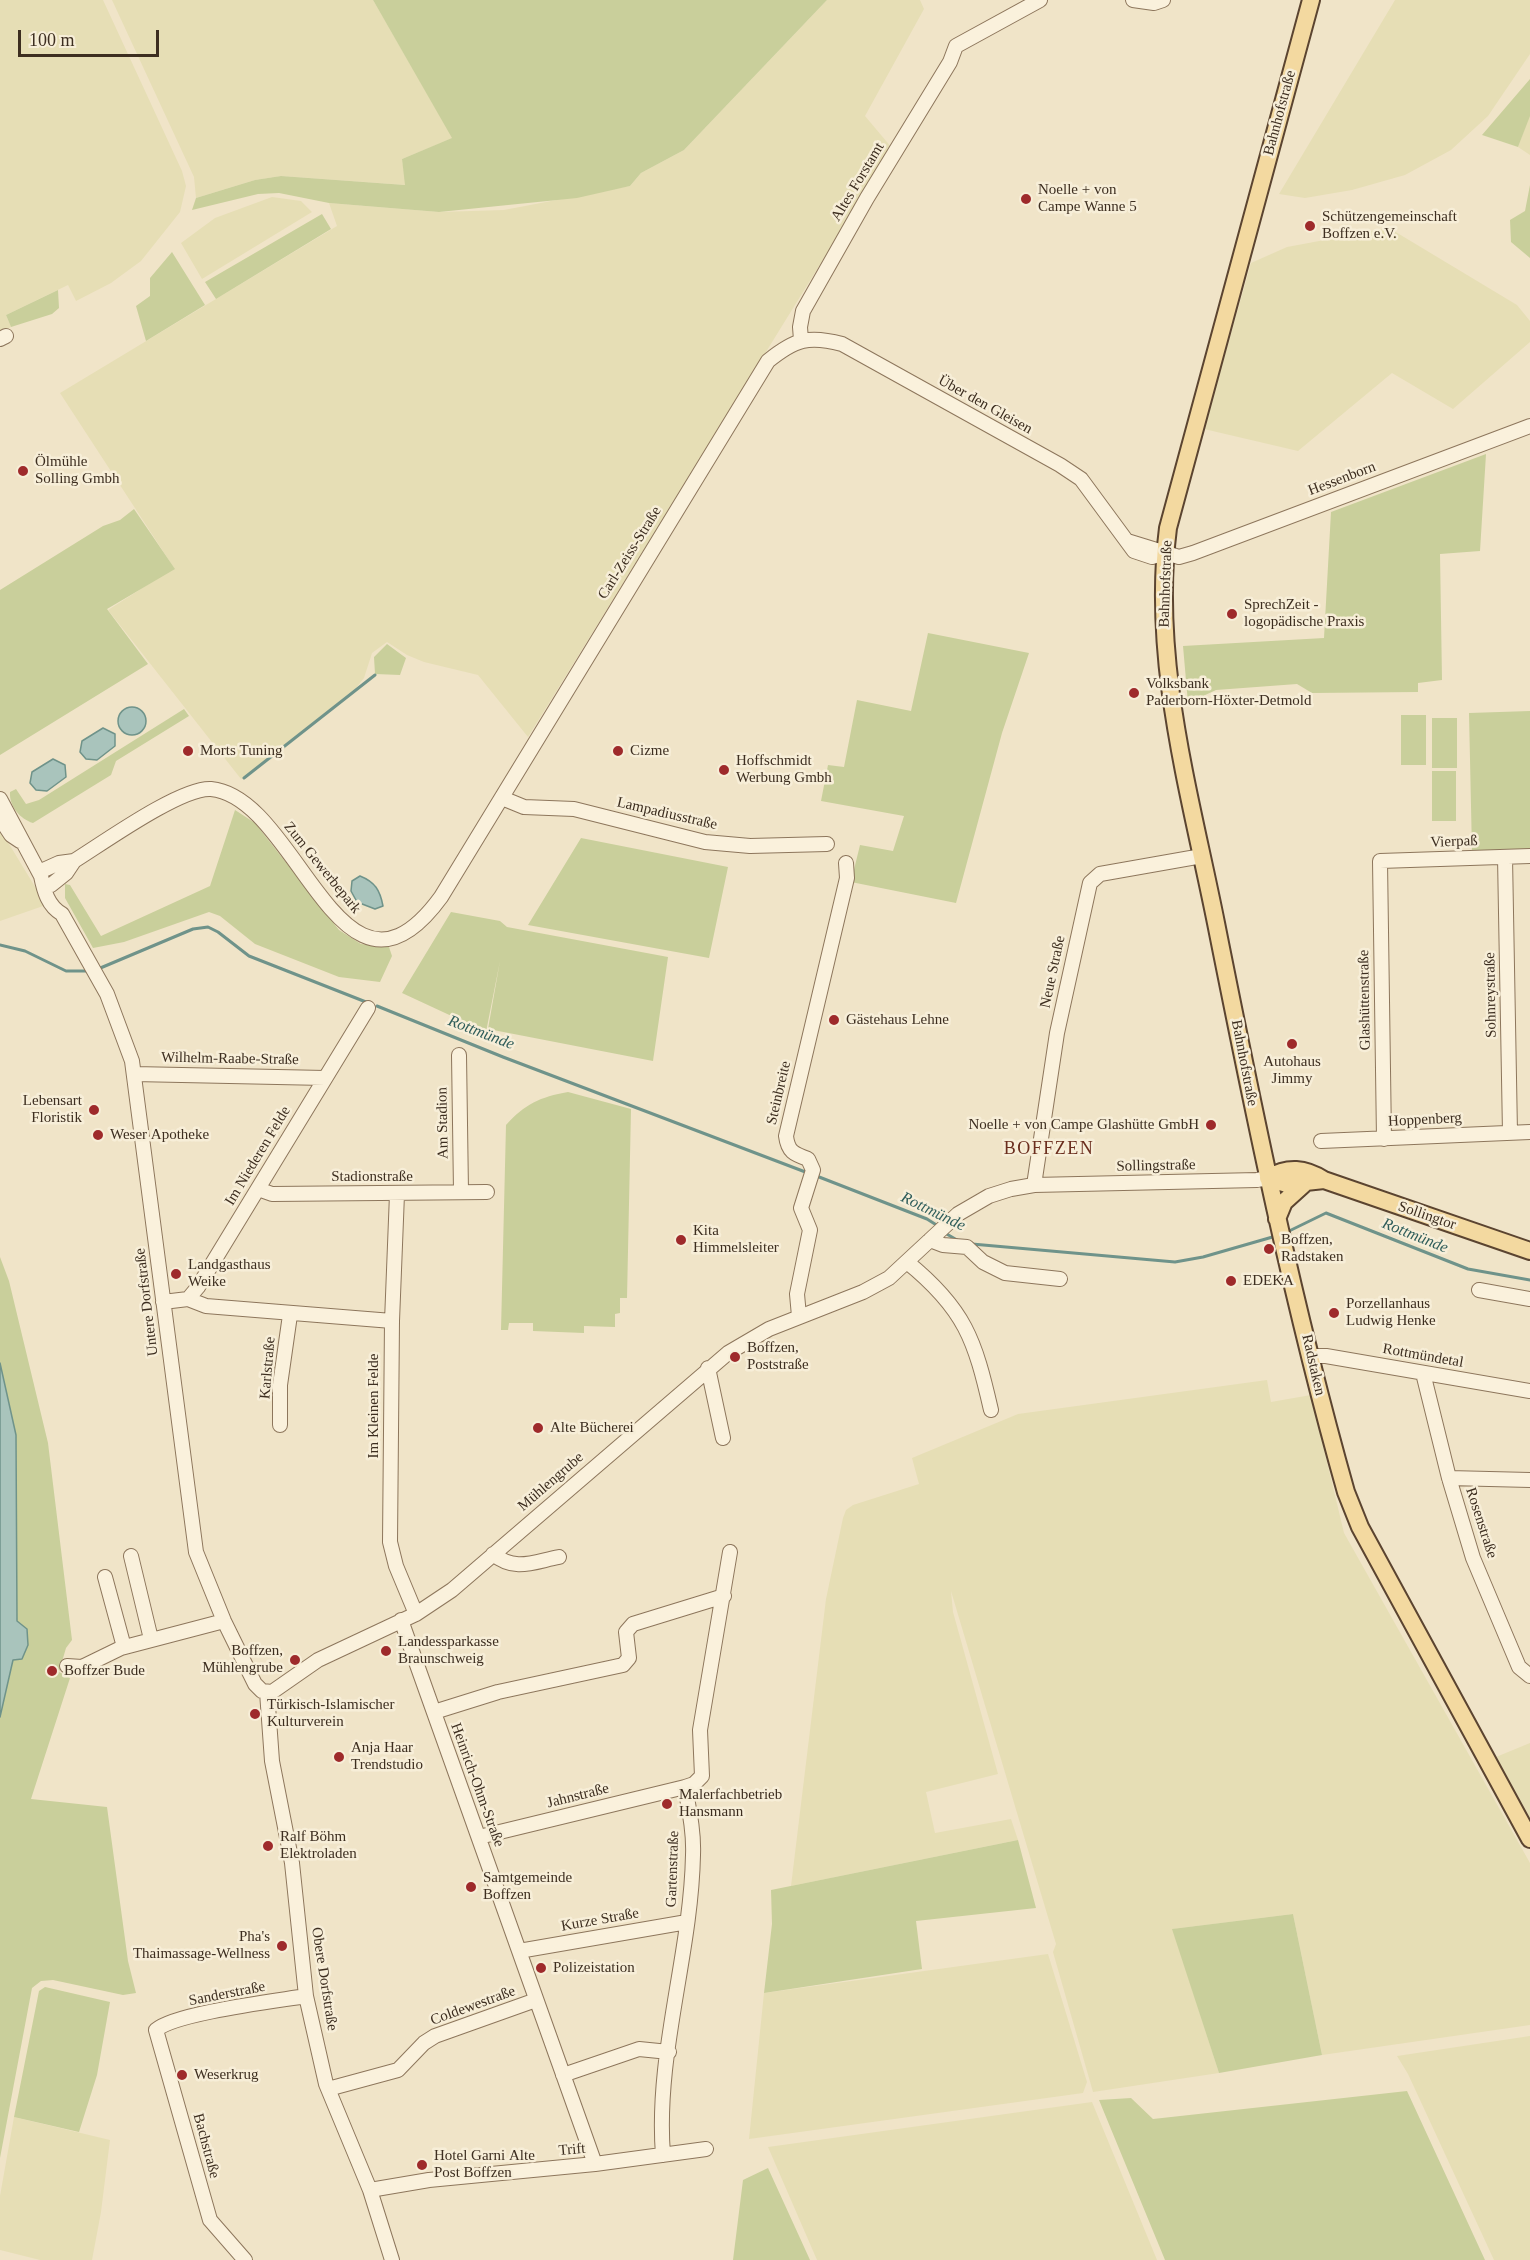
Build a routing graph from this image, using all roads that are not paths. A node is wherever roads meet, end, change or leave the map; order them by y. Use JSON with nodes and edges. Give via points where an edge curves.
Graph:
{"nodes":[{"id":1,"x":1040,"y":0,"type":"edge"},
{"id":2,"x":1133,"y":0,"type":"edge"},
{"id":3,"x":1163,"y":0,"type":"edge"},
{"id":4,"x":1311,"y":0,"type":"edge"},
{"id":5,"x":801,"y":340,"type":"junction"},
{"id":6,"x":1530,"y":426,"type":"edge"},
{"id":7,"x":1165,"y":554,"type":"junction"},
{"id":8,"x":502,"y":798,"type":"junction"},
{"id":9,"x":0,"y":799,"type":"edge"},
{"id":10,"x":0,"y":818,"type":"edge"},
{"id":11,"x":21,"y":841,"type":"junction"},
{"id":12,"x":827,"y":844,"type":"dead end"},
{"id":13,"x":1202,"y":856,"type":"junction"},
{"id":14,"x":1530,"y":856,"type":"edge"},
{"id":15,"x":1505,"y":857,"type":"junction"},
{"id":16,"x":1380,"y":861,"type":"joint"},
{"id":17,"x":846,"y":863,"type":"dead end"},
{"id":18,"x":44,"y":878,"type":"junction"},
{"id":19,"x":368,"y":1008,"type":"dead end"},
{"id":20,"x":459,"y":1055,"type":"dead end"},
{"id":21,"x":134,"y":1074,"type":"junction"},
{"id":22,"x":325,"y":1077,"type":"junction"},
{"id":23,"x":1530,"y":1132,"type":"edge"},
{"id":24,"x":1510,"y":1133,"type":"junction"},
{"id":25,"x":1384,"y":1139,"type":"junction"},
{"id":26,"x":1321,"y":1141,"type":"dead end"},
{"id":27,"x":1268,"y":1178,"type":"junction"},
{"id":28,"x":1324,"y":1180,"type":"junction"},
{"id":29,"x":1305,"y":1183,"type":"junction"},
{"id":30,"x":1034,"y":1185,"type":"junction"},
{"id":31,"x":258,"y":1189,"type":"junction"},
{"id":32,"x":461,"y":1191,"type":"junction"},
{"id":33,"x":487,"y":1191,"type":"dead end"},
{"id":34,"x":397,"y":1194,"type":"junction"},
{"id":35,"x":1279,"y":1230,"type":"junction"},
{"id":36,"x":938,"y":1232,"type":"junction"},
{"id":37,"x":1530,"y":1251,"type":"edge"},
{"id":38,"x":907,"y":1262,"type":"junction"},
{"id":39,"x":1060,"y":1279,"type":"dead end"},
{"id":40,"x":1479,"y":1290,"type":"dead end"},
{"id":41,"x":863,"y":1292,"type":"joint"},
{"id":42,"x":188,"y":1299,"type":"junction"},
{"id":43,"x":1530,"y":1299,"type":"edge"},
{"id":44,"x":163,"y":1302,"type":"junction"},
{"id":45,"x":290,"y":1314,"type":"junction"},
{"id":46,"x":799,"y":1316,"type":"junction"},
{"id":47,"x":392,"y":1321,"type":"junction"},
{"id":48,"x":1311,"y":1356,"type":"junction"},
{"id":49,"x":708,"y":1368,"type":"junction"},
{"id":50,"x":1423,"y":1373,"type":"junction"},
{"id":51,"x":1530,"y":1391,"type":"edge"},
{"id":52,"x":991,"y":1410,"type":"dead end"},
{"id":53,"x":280,"y":1425,"type":"dead end"},
{"id":54,"x":723,"y":1438,"type":"dead end"},
{"id":55,"x":1449,"y":1478,"type":"junction"},
{"id":56,"x":1530,"y":1480,"type":"edge"},
{"id":57,"x":730,"y":1552,"type":"dead end"},
{"id":58,"x":493,"y":1554,"type":"junction"},
{"id":59,"x":131,"y":1556,"type":"dead end"},
{"id":60,"x":559,"y":1557,"type":"dead end"},
{"id":61,"x":105,"y":1577,"type":"dead end"},
{"id":62,"x":724,"y":1596,"type":"junction"},
{"id":63,"x":416,"y":1614,"type":"junction"},
{"id":64,"x":400,"y":1620,"type":"junction"},
{"id":65,"x":224,"y":1621,"type":"junction"},
{"id":66,"x":151,"y":1640,"type":"junction"},
{"id":67,"x":124,"y":1647,"type":"junction"},
{"id":68,"x":67,"y":1666,"type":"dead end"},
{"id":69,"x":1528,"y":1676,"type":"edge"},
{"id":70,"x":262,"y":1691,"type":"junction"},
{"id":71,"x":434,"y":1712,"type":"junction"},
{"id":72,"x":685,"y":1787,"type":"junction"},
{"id":73,"x":479,"y":1837,"type":"junction"},
{"id":74,"x":1530,"y":1839,"type":"edge"},
{"id":75,"x":687,"y":1922,"type":"junction"},
{"id":76,"x":519,"y":1951,"type":"junction"},
{"id":77,"x":306,"y":1996,"type":"junction"},
{"id":78,"x":536,"y":2000,"type":"junction"},
{"id":79,"x":156,"y":2030,"type":"joint"},
{"id":80,"x":669,"y":2052,"type":"junction"},
{"id":81,"x":563,"y":2074,"type":"junction"},
{"id":82,"x":328,"y":2089,"type":"junction"},
{"id":83,"x":706,"y":2149,"type":"dead end"},
{"id":84,"x":663,"y":2155,"type":"junction"},
{"id":85,"x":595,"y":2164,"type":"junction"},
{"id":86,"x":370,"y":2190,"type":"junction"},
{"id":87,"x":244,"y":2260,"type":"edge"},
{"id":88,"x":392,"y":2260,"type":"edge"}],
"edges":[{"from":1,"to":5,"type":"street","name":"Altes Forstamt","via":[[956,46],[803,311]]},
{"from":2,"to":3,"type":"street"},
{"from":4,"to":7,"type":"main road","name":"Bahnhofstraße","via":[[1178,487]]},
{"from":5,"to":7,"type":"street","name":"Über den Gleisen","via":[[822,339],[842,344],[1059,465],[1081,479],[1127,541]]},
{"from":5,"to":8,"type":"street","name":"Carl-Zeiss-Straße","via":[[768,361]]},
{"from":6,"to":7,"type":"street","name":"Hessenborn","via":[[1193,553],[1179,557]]},
{"from":7,"to":13,"type":"main road","name":"Bahnhofstraße","via":[[1164,642],[1177,733]]},
{"from":8,"to":12,"type":"street","name":"Lampadiusstraße","via":[[524,807],[574,809],[705,842],[750,846]]},
{"from":8,"to":18,"type":"street","name":"Zum Gewerbepark","via":[[425,919],[407,932],[381,940],[351,929],[259,816],[240,799],[223,791],[210,789],[185,795],[74,861],[66,873]]},
{"from":9,"to":11,"type":"street","via":[[18,828]]},
{"from":10,"to":11,"type":"street","via":[[11,835]]},
{"from":11,"to":18,"type":"street","name":"Untere Dorfstraße"},
{"from":13,"to":27,"type":"main road","name":"Bahnhofstraße"},
{"from":13,"to":30,"type":"street","name":"Neue Straße","via":[[1100,874],[1090,883],[1057,1033]]},
{"from":14,"to":15,"type":"street","name":"Vierpaß"},
{"from":15,"to":16,"type":"street","name":"Vierpaß"},
{"from":15,"to":24,"type":"street","name":"Sohnreystraße"},
{"from":16,"to":25,"type":"street","name":"Glashüttenstraße"},
{"from":17,"to":46,"type":"street","name":"Steinbreite","via":[[847,878],[786,1136],[792,1154],[808,1159],[812,1174],[801,1208],[810,1230],[797,1294]]},
{"from":18,"to":21,"type":"street","name":"Untere Dorfstraße","via":[[62,905],[62,914],[116,1014]]},
{"from":19,"to":22,"type":"street","name":"Im Niederen Felde"},
{"from":20,"to":32,"type":"street","name":"Am Stadion"},
{"from":21,"to":22,"type":"street","name":"Wilhelm-Raabe-Straße"},
{"from":21,"to":44,"type":"street","name":"Untere Dorfstraße"},
{"from":22,"to":31,"type":"street","name":"Im Niederen Felde"},
{"from":23,"to":24,"type":"street","name":"Hoppenberg"},
{"from":24,"to":25,"type":"street","name":"Hoppenberg"},
{"from":25,"to":26,"type":"street","name":"Hoppenberg"},
{"from":27,"to":28,"type":"main road","name":"Sollingtor","via":[[1293,1169],[1311,1172]]},
{"from":27,"to":29,"type":"main road","name":"Sollingtor","via":[[1281,1183]]},
{"from":27,"to":30,"type":"street","name":"Sollingstraße"},
{"from":27,"to":35,"type":"main road","name":"Radstaken"},
{"from":28,"to":29,"type":"main road","name":"Sollingtor"},
{"from":28,"to":37,"type":"main road","name":"Sollingtor"},
{"from":29,"to":35,"type":"main road","via":[[1284,1202]]},
{"from":30,"to":36,"type":"street","name":"Sollingstraße","via":[[989,1196]]},
{"from":31,"to":34,"type":"street","name":"Stadionstraße","via":[[272,1194]]},
{"from":31,"to":42,"type":"street","name":"Im Niederen Felde"},
{"from":32,"to":33,"type":"street","name":"Stadionstraße"},
{"from":32,"to":34,"type":"street","name":"Stadionstraße"},
{"from":34,"to":47,"type":"street","name":"Im Kleinen Felde"},
{"from":35,"to":48,"type":"main road","name":"Radstaken"},
{"from":36,"to":38,"type":"street","name":"Sollingstraße"},
{"from":36,"to":39,"type":"street","via":[[943,1245],[967,1247],[983,1262],[1005,1273]]},
{"from":38,"to":41,"type":"street","name":"Sollingstraße","via":[[889,1278]]},
{"from":38,"to":52,"type":"street","via":[[936,1285],[970,1333]]},
{"from":40,"to":43,"type":"street"},
{"from":41,"to":46,"type":"street","name":"Mühlengrube"},
{"from":42,"to":44,"type":"street"},
{"from":42,"to":45,"type":"street","via":[[206,1306]]},
{"from":44,"to":65,"type":"street","name":"Untere Dorfstraße","via":[[196,1552]]},
{"from":45,"to":47,"type":"street"},
{"from":45,"to":53,"type":"street","name":"Karlstraße","via":[[280,1384]]},
{"from":46,"to":49,"type":"street","name":"Mühlengrube","via":[[749,1339]]},
{"from":47,"to":63,"type":"street","name":"Im Kleinen Felde","via":[[390,1542]]},
{"from":48,"to":50,"type":"street","name":"Rottmündetal"},
{"from":48,"to":74,"type":"main road","name":"Radstaken","via":[[1346,1492],[1372,1548]]},
{"from":49,"to":54,"type":"street"},
{"from":49,"to":58,"type":"street","name":"Mühlengrube"},
{"from":50,"to":51,"type":"street","name":"Rottmündetal"},
{"from":50,"to":55,"type":"street","name":"Rosenstraße"},
{"from":55,"to":56,"type":"street"},
{"from":55,"to":69,"type":"street","name":"Rosenstraße","via":[[1473,1558],[1519,1667]]},
{"from":57,"to":62,"type":"street"},
{"from":58,"to":60,"type":"street","via":[[514,1566]]},
{"from":58,"to":63,"type":"street","name":"Mühlengrube","via":[[452,1590]]},
{"from":59,"to":66,"type":"street"},
{"from":61,"to":67,"type":"street"},
{"from":62,"to":71,"type":"street","via":[[633,1624],[626,1632],[629,1658],[623,1665],[498,1692]]},
{"from":62,"to":72,"type":"street","via":[[700,1730],[702,1776]]},
{"from":63,"to":64,"type":"street","name":"Mühlengrube"},
{"from":64,"to":70,"type":"street","name":"Mühlengrube","via":[[318,1660],[278,1688]]},
{"from":64,"to":71,"type":"street","name":"Heinrich-Ohm-Straße"},
{"from":65,"to":66,"type":"street"},
{"from":65,"to":70,"type":"street","name":"Untere Dorfstraße"},
{"from":66,"to":67,"type":"street"},
{"from":67,"to":68,"type":"street","via":[[82,1667]]},
{"from":70,"to":77,"type":"street","name":"Obere Dorfstraße","via":[[292,1863]]},
{"from":71,"to":73,"type":"street","name":"Heinrich-Ohm-Straße"},
{"from":72,"to":73,"type":"street","name":"Jahnstraße"},
{"from":72,"to":75,"type":"street","name":"Gartenstraße","via":[[693,1855]]},
{"from":73,"to":76,"type":"street","name":"Heinrich-Ohm-Straße"},
{"from":75,"to":76,"type":"street","name":"Kurze Straße"},
{"from":75,"to":80,"type":"street","name":"Gartenstraße"},
{"from":76,"to":78,"type":"street","name":"Heinrich-Ohm-Straße"},
{"from":77,"to":79,"type":"street","name":"Sanderstraße","via":[[205,2013],[164,2024]]},
{"from":77,"to":82,"type":"street","name":"Obere Dorfstraße"},
{"from":78,"to":81,"type":"street","name":"Heinrich-Ohm-Straße"},
{"from":78,"to":82,"type":"street","name":"Coldewestraße","via":[[435,2036],[398,2070]]},
{"from":79,"to":87,"type":"street","name":"Bachstraße","via":[[210,2220]]},
{"from":80,"to":81,"type":"street","via":[[639,2049]]},
{"from":80,"to":84,"type":"street","name":"Gartenstraße","via":[[660,2124]]},
{"from":81,"to":85,"type":"street","name":"Heinrich-Ohm-Straße"},
{"from":82,"to":86,"type":"street","name":"Obere Dorfstraße"},
{"from":83,"to":84,"type":"street","name":"Trift"},
{"from":84,"to":85,"type":"street","name":"Trift"},
{"from":85,"to":86,"type":"street","name":"Trift","via":[[429,2180]]},
{"from":86,"to":88,"type":"street","name":"Obere Dorfstraße"}]}
